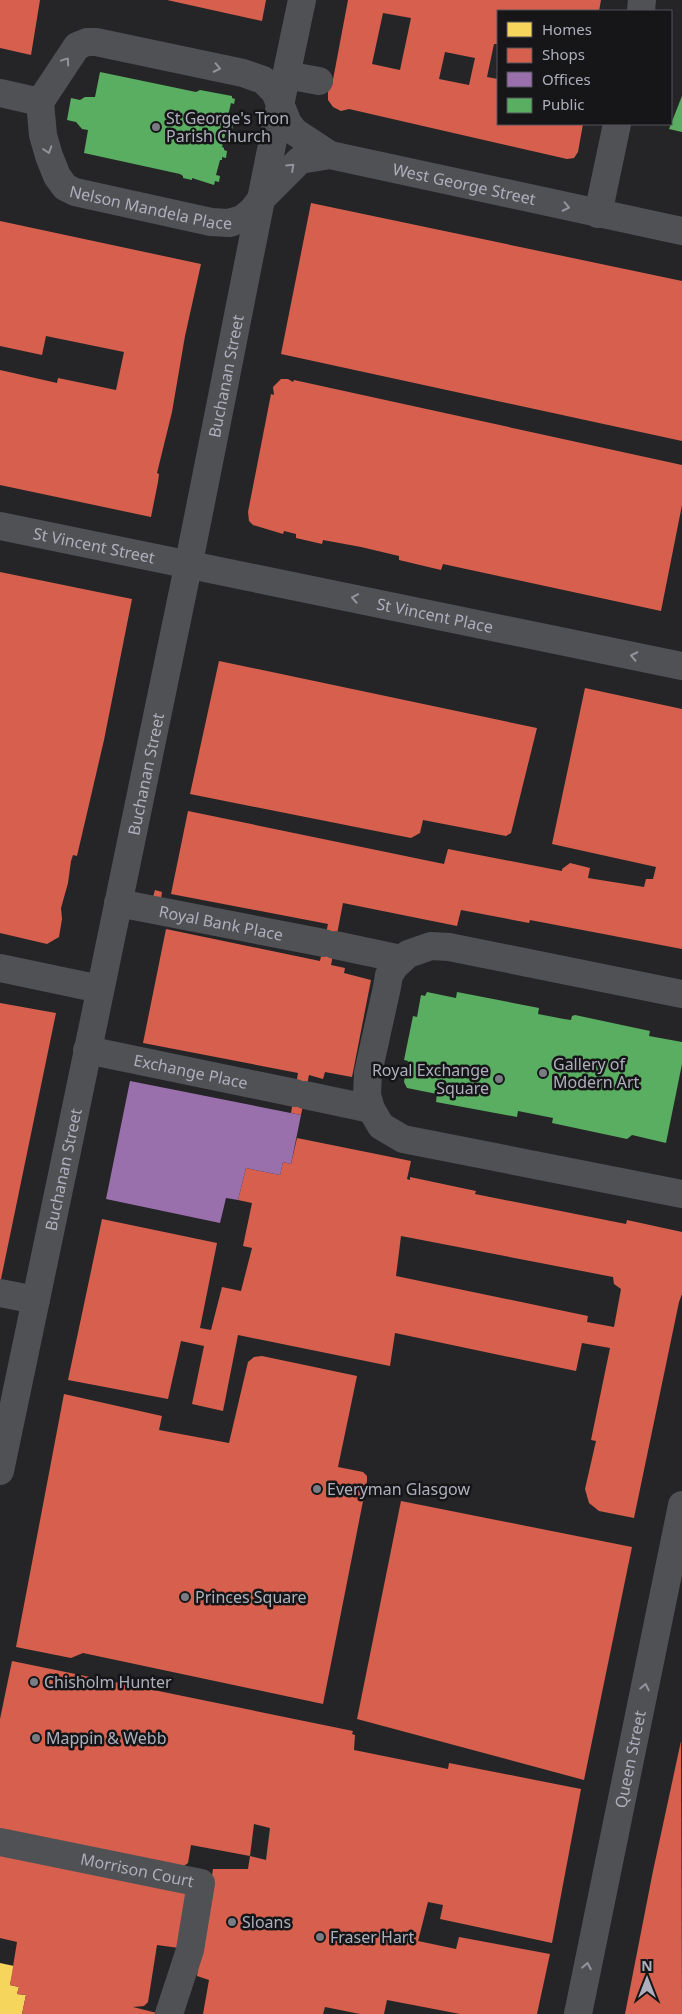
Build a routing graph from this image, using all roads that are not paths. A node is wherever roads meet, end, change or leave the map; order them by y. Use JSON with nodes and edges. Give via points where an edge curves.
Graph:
{"nodes":[{"id":1,"x":302,"y":0,"type":"edge"},
{"id":2,"x":286,"y":75,"type":"junction"},
{"id":3,"x":319,"y":81,"type":"dead end"},
{"id":4,"x":0,"y":93,"type":"edge"},
{"id":5,"x":40,"y":102,"type":"junction"},
{"id":6,"x":279,"y":102,"type":"junction"},
{"id":7,"x":617,"y":125,"type":"edge"},
{"id":8,"x":330,"y":155,"type":"junction"},
{"id":9,"x":262,"y":198,"type":"junction"},
{"id":10,"x":598,"y":214,"type":"junction"},
{"id":11,"x":682,"y":231,"type":"edge"},
{"id":12,"x":0,"y":526,"type":"edge"},
{"id":13,"x":188,"y":564,"type":"junction"},
{"id":14,"x":682,"y":666,"type":"edge"},
{"id":15,"x":118,"y":903,"type":"junction"},
{"id":16,"x":401,"y":959,"type":"junction"},
{"id":17,"x":0,"y":968,"type":"edge"},
{"id":18,"x":100,"y":989,"type":"junction"},
{"id":19,"x":682,"y":994,"type":"edge"},
{"id":20,"x":87,"y":1050,"type":"junction"},
{"id":21,"x":371,"y":1109,"type":"junction"},
{"id":22,"x":682,"y":1194,"type":"edge"},
{"id":23,"x":0,"y":1293,"type":"edge"},
{"id":24,"x":36,"y":1300,"type":"junction"},
{"id":25,"x":0,"y":1471,"type":"edge"},
{"id":26,"x":682,"y":1505,"type":"edge"},
{"id":27,"x":0,"y":1842,"type":"edge"},
{"id":28,"x":169,"y":2014,"type":"edge"},
{"id":29,"x":578,"y":2014,"type":"edge"}],
"edges":[{"from":1,"to":2,"type":"street","name":"Buchanan Street"},
{"from":2,"to":3,"type":"street"},
{"from":2,"to":6,"type":"street","name":"Buchanan Street"},
{"from":4,"to":5,"type":"street"},
{"from":5,"to":6,"type":"street","one_way":true,"via":[[77,46],[87,42],[250,75],[263,80],[275,92]]},
{"from":5,"to":9,"type":"street","name":"Nelson Mandela Place","one_way":true,"via":[[49,156],[57,176],[65,187],[75,192],[211,222],[229,223],[242,219]]},
{"from":6,"to":8,"type":"street","via":[[295,132]]},
{"from":6,"to":9,"type":"street","name":"Buchanan Street"},
{"from":7,"to":10,"type":"street"},
{"from":9,"to":8,"type":"street","name":"West George Street","one_way":true,"via":[[300,160]]},
{"from":8,"to":10,"type":"street","name":"West George Street","one_way":true},
{"from":9,"to":13,"type":"street","name":"Buchanan Street"},
{"from":10,"to":11,"type":"street","name":"West George Street"},
{"from":12,"to":13,"type":"street","name":"St Vincent Street"},
{"from":14,"to":13,"type":"street","name":"St Vincent Place","one_way":true},
{"from":13,"to":15,"type":"street","name":"Buchanan Street"},
{"from":15,"to":16,"type":"street","name":"Royal Bank Place"},
{"from":15,"to":18,"type":"street","name":"Buchanan Street"},
{"from":16,"to":19,"type":"street","via":[[422,948],[440,946]]},
{"from":16,"to":21,"type":"street","via":[[389,975],[368,1073],[367,1095]]},
{"from":17,"to":18,"type":"street"},
{"from":18,"to":20,"type":"street","name":"Buchanan Street"},
{"from":20,"to":21,"type":"street","name":"Exchange Place"},
{"from":20,"to":24,"type":"street","name":"Buchanan Street"},
{"from":21,"to":22,"type":"street","via":[[382,1126],[403,1139]]},
{"from":23,"to":24,"type":"street"},
{"from":24,"to":25,"type":"street","name":"Buchanan Street"},
{"from":29,"to":26,"type":"street","name":"Queen Street","one_way":true},
{"from":27,"to":28,"type":"street","name":"Morrison Court","via":[[201,1883],[190,1950]]}]}
